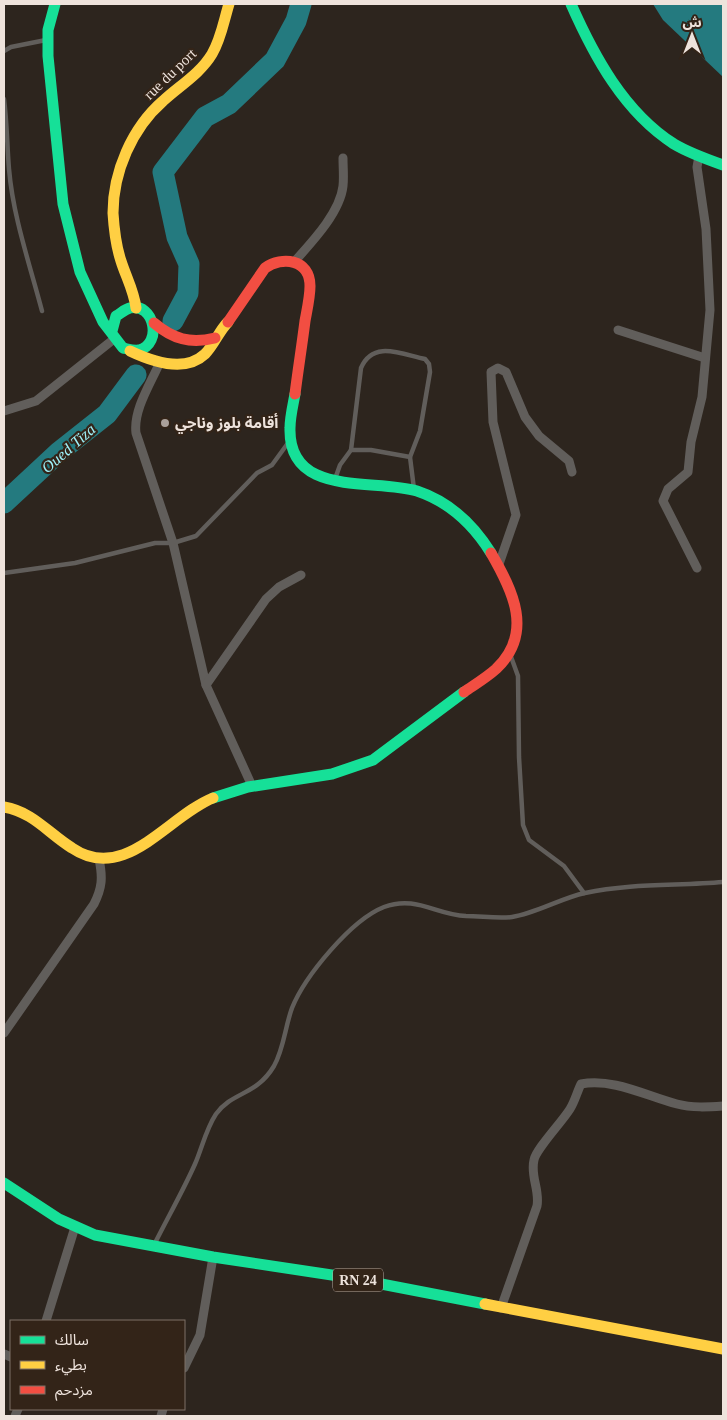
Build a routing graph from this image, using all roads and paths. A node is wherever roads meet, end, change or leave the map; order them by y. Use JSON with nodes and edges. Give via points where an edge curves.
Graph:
{"nodes":[{"id":1,"x":55,"y":4,"type":"edge"},
{"id":2,"x":229,"y":4,"type":"edge"},
{"id":3,"x":571,"y":4,"type":"edge"},
{"id":4,"x":47,"y":40,"type":"junction"},
{"id":5,"x":4,"y":51,"type":"edge"},
{"id":6,"x":4,"y":99,"type":"edge"},
{"id":7,"x":699,"y":156,"type":"junction"},
{"id":8,"x":343,"y":158,"type":"dead end"},
{"id":9,"x":723,"y":165,"type":"edge"},
{"id":10,"x":294,"y":262,"type":"junction"},
{"id":11,"x":94,"y":304,"type":"junction"},
{"id":12,"x":136,"y":308,"type":"junction"},
{"id":13,"x":123,"y":310,"type":"junction"},
{"id":14,"x":42,"y":311,"type":"dead end"},
{"id":15,"x":154,"y":323,"type":"junction"},
{"id":16,"x":618,"y":330,"type":"dead end"},
{"id":17,"x":113,"y":335,"type":"junction"},
{"id":18,"x":215,"y":338,"type":"junction"},
{"id":19,"x":130,"y":350,"type":"junction"},
{"id":20,"x":705,"y":358,"type":"junction"},
{"id":21,"x":160,"y":362,"type":"junction"},
{"id":22,"x":4,"y":411,"type":"edge"},
{"id":23,"x":290,"y":440,"type":"junction"},
{"id":24,"x":351,"y":450,"type":"junction"},
{"id":25,"x":410,"y":457,"type":"junction"},
{"id":26,"x":572,"y":472,"type":"dead end"},
{"id":27,"x":335,"y":479,"type":"junction"},
{"id":28,"x":414,"y":491,"type":"junction"},
{"id":29,"x":173,"y":543,"type":"junction"},
{"id":30,"x":499,"y":564,"type":"junction"},
{"id":31,"x":697,"y":568,"type":"dead end"},
{"id":32,"x":4,"y":573,"type":"edge"},
{"id":33,"x":301,"y":575,"type":"dead end"},
{"id":34,"x":510,"y":653,"type":"junction"},
{"id":35,"x":206,"y":685,"type":"junction"},
{"id":36,"x":252,"y":786,"type":"junction"},
{"id":37,"x":4,"y":807,"type":"edge"},
{"id":38,"x":99,"y":859,"type":"junction"},
{"id":39,"x":723,"y":882,"type":"edge"},
{"id":40,"x":584,"y":893,"type":"junction"},
{"id":41,"x":4,"y":1034,"type":"edge"},
{"id":42,"x":723,"y":1106,"type":"edge"},
{"id":43,"x":4,"y":1183,"type":"edge"},
{"id":44,"x":76,"y":1227,"type":"junction"},
{"id":45,"x":153,"y":1246,"type":"junction"},
{"id":46,"x":213,"y":1257,"type":"junction"},
{"id":47,"x":501,"y":1308,"type":"junction"},
{"id":48,"x":46,"y":1320,"type":"edge"},
{"id":49,"x":723,"y":1349,"type":"edge"},
{"id":50,"x":185,"y":1366,"type":"edge"}],
"edges":[{"from":1,"to":4,"type":"main road"},
{"from":2,"to":12,"type":"main road","name":"rue du port","via":[[212,53],[180,89],[154,109],[136,135],[119,170],[114,196],[114,230]]},
{"from":3,"to":7,"type":"main road","via":[[584,38],[631,106],[674,144]]},
{"from":4,"to":5,"type":"lane"},
{"from":4,"to":11,"type":"main road","via":[[63,204],[80,272]]},
{"from":6,"to":14,"type":"lane","via":[[9,169],[18,221]]},
{"from":7,"to":9,"type":"main road"},
{"from":7,"to":20,"type":"street","via":[[697,167],[706,229],[710,310]]},
{"from":8,"to":10,"type":"street","via":[[340,200],[315,239]]},
{"from":10,"to":18,"type":"main road","via":[[275,261],[265,267],[235,314]]},
{"from":10,"to":23,"type":"main road","via":[[307,274],[310,286]]},
{"from":11,"to":13,"type":"main road","via":[[108,310]]},
{"from":11,"to":17,"type":"main road"},
{"from":12,"to":13,"type":"main road"},
{"from":12,"to":15,"type":"main road","via":[[147,312]]},
{"from":13,"to":17,"type":"main road","via":[[116,316]]},
{"from":15,"to":18,"type":"main road","via":[[176,340],[186,342]]},
{"from":15,"to":19,"type":"main road","via":[[155,332],[146,346]]},
{"from":16,"to":20,"type":"street"},
{"from":17,"to":19,"type":"main road","via":[[123,348]]},
{"from":17,"to":22,"type":"street","via":[[36,401]]},
{"from":18,"to":21,"type":"main road","via":[[199,358],[177,364]]},
{"from":19,"to":21,"type":"main road","via":[[140,357]]},
{"from":20,"to":31,"type":"street","via":[[702,398],[691,442],[688,472],[668,489],[662,501]]},
{"from":21,"to":29,"type":"street","via":[[134,424]]},
{"from":23,"to":27,"type":"main road","via":[[304,468]]},
{"from":23,"to":29,"type":"lane","via":[[272,465],[257,473],[196,536]]},
{"from":24,"to":25,"type":"lane"},
{"from":24,"to":25,"type":"lane","via":[[361,368],[365,358],[381,350],[425,359],[429,364],[420,431]]},
{"from":24,"to":27,"type":"lane"},
{"from":25,"to":28,"type":"lane"},
{"from":26,"to":30,"type":"street","via":[[569,461],[539,436],[525,417],[506,372],[498,368],[491,372],[493,422],[516,515]]},
{"from":27,"to":28,"type":"main road"},
{"from":28,"to":30,"type":"main road","via":[[440,500],[458,512],[478,532]]},
{"from":29,"to":32,"type":"lane","via":[[155,543],[74,563]]},
{"from":29,"to":35,"type":"street"},
{"from":30,"to":34,"type":"main road","via":[[519,618]]},
{"from":33,"to":35,"type":"street","via":[[266,599]]},
{"from":34,"to":36,"type":"main road","via":[[496,669],[372,760],[319,777]]},
{"from":34,"to":40,"type":"lane","via":[[518,676],[518,758],[523,825],[530,840],[564,866]]},
{"from":35,"to":36,"type":"street"},
{"from":36,"to":38,"type":"main road","via":[[228,791],[206,801],[144,847]]},
{"from":37,"to":38,"type":"main road","via":[[31,815],[78,852]]},
{"from":38,"to":41,"type":"street","via":[[102,889],[94,904]]},
{"from":39,"to":40,"type":"lane","via":[[626,886]]},
{"from":40,"to":45,"type":"lane","via":[[513,917],[460,916],[414,903],[399,903],[371,914],[359,923],[314,969],[301,988],[275,1064],[264,1081],[216,1114],[195,1164]]},
{"from":42,"to":47,"type":"street","via":[[679,1105],[610,1083],[593,1081],[581,1084],[571,1107],[534,1158],[539,1195],[537,1206]]},
{"from":43,"to":44,"type":"main road","number":"RN 24"},
{"from":44,"to":45,"type":"main road","number":"RN 24"},
{"from":44,"to":48,"type":"street"},
{"from":45,"to":46,"type":"main road","number":"RN 24"},
{"from":46,"to":47,"type":"main road","number":"RN 24","via":[[344,1277]]},
{"from":46,"to":50,"type":"street","via":[[200,1335]]},
{"from":47,"to":49,"type":"main road","number":"RN 24"}]}
